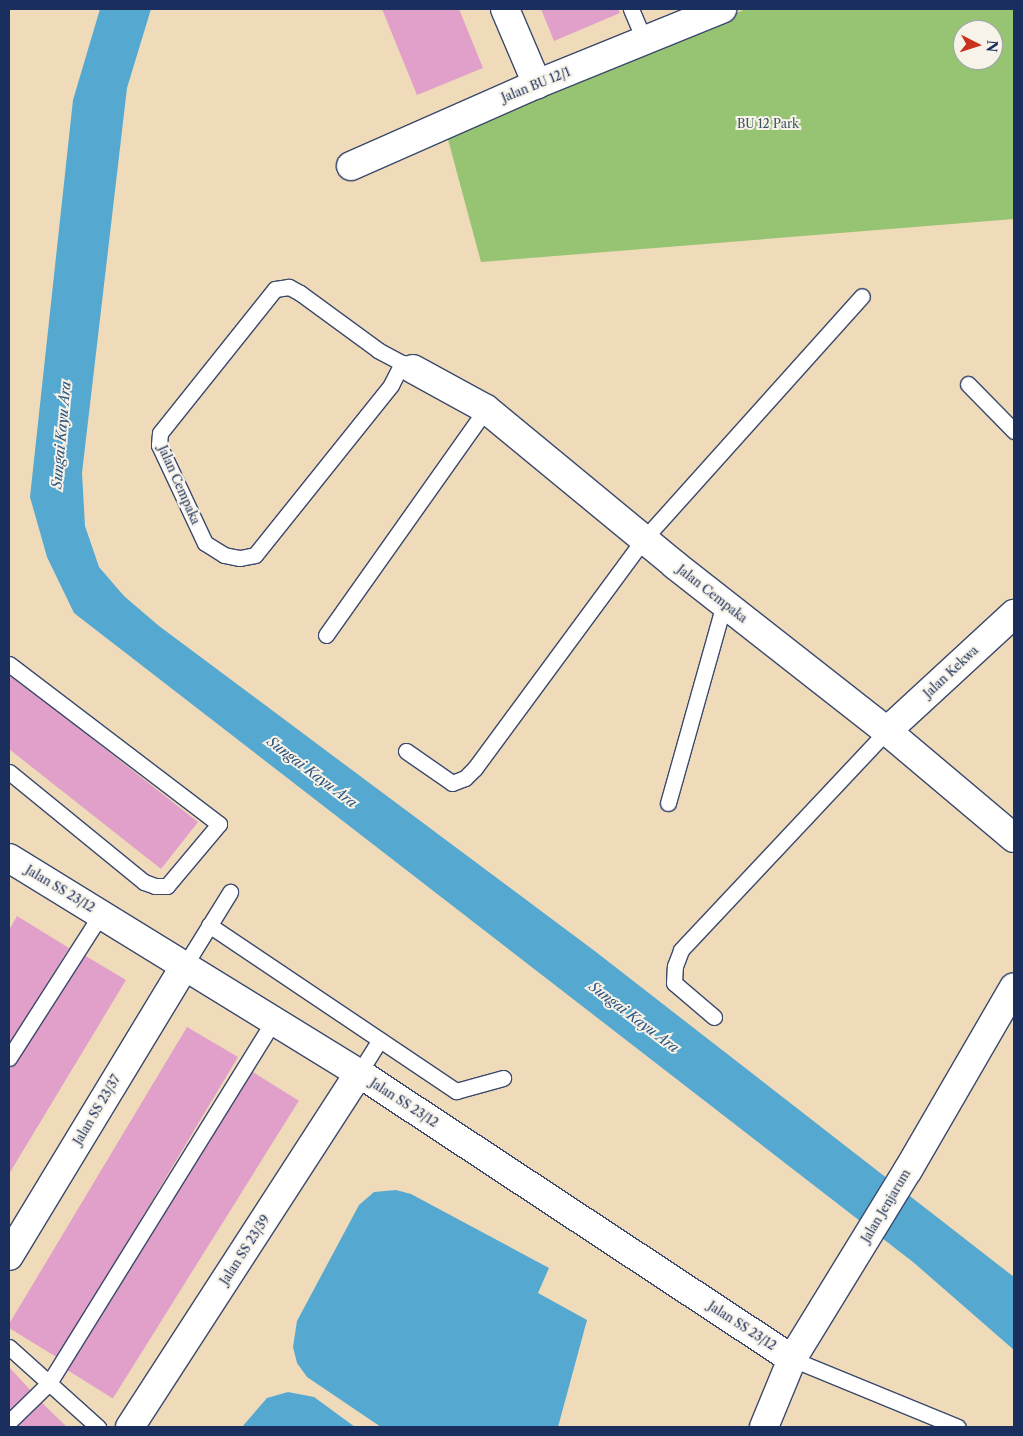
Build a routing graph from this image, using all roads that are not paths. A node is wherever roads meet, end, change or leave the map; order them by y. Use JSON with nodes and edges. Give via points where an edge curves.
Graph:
{"nodes":[{"id":1,"x":505,"y":9,"type":"edge"},
{"id":2,"x":631,"y":9,"type":"edge"},
{"id":3,"x":722,"y":9,"type":"edge"},
{"id":4,"x":645,"y":42,"type":"junction"},
{"id":5,"x":537,"y":84,"type":"junction"},
{"id":6,"x":351,"y":166,"type":"dead end"},
{"id":7,"x":862,"y":296,"type":"dead end"},
{"id":8,"x":408,"y":366,"type":"junction"},
{"id":9,"x":968,"y":384,"type":"dead end"},
{"id":10,"x":486,"y":409,"type":"junction"},
{"id":11,"x":1014,"y":431,"type":"edge"},
{"id":12,"x":644,"y":539,"type":"junction"},
{"id":13,"x":724,"y":604,"type":"junction"},
{"id":14,"x":1014,"y":614,"type":"edge"},
{"id":15,"x":326,"y":636,"type":"dead end"},
{"id":16,"x":9,"y":664,"type":"edge"},
{"id":17,"x":887,"y":731,"type":"junction"},
{"id":18,"x":406,"y":751,"type":"dead end"},
{"id":19,"x":9,"y":772,"type":"edge"},
{"id":20,"x":668,"y":803,"type":"dead end"},
{"id":21,"x":1014,"y":838,"type":"edge"},
{"id":22,"x":13,"y":869,"type":"edge"},
{"id":23,"x":230,"y":892,"type":"dead end"},
{"id":24,"x":101,"y":914,"type":"junction"},
{"id":25,"x":210,"y":925,"type":"junction"},
{"id":26,"x":185,"y":965,"type":"junction"},
{"id":27,"x":1014,"y":987,"type":"edge"},
{"id":28,"x":714,"y":1017,"type":"dead end"},
{"id":29,"x":274,"y":1020,"type":"junction"},
{"id":30,"x":380,"y":1040,"type":"junction"},
{"id":31,"x":9,"y":1058,"type":"edge"},
{"id":32,"x":359,"y":1073,"type":"junction"},
{"id":33,"x":503,"y":1078,"type":"dead end"},
{"id":34,"x":9,"y":1256,"type":"edge"},
{"id":35,"x":9,"y":1347,"type":"edge"},
{"id":36,"x":792,"y":1359,"type":"junction"},
{"id":37,"x":49,"y":1383,"type":"junction"},
{"id":38,"x":9,"y":1422,"type":"edge"},
{"id":39,"x":98,"y":1427,"type":"edge"},
{"id":40,"x":130,"y":1427,"type":"edge"},
{"id":41,"x":764,"y":1427,"type":"edge"},
{"id":42,"x":958,"y":1427,"type":"edge"}],
"edges":[{"from":1,"to":5,"type":"street"},
{"from":2,"to":4,"type":"lane"},
{"from":3,"to":4,"type":"street","name":"Jalan BU 12/1"},
{"from":4,"to":5,"type":"street","name":"Jalan BU 12/1"},
{"from":5,"to":6,"type":"street","name":"Jalan BU 12/1"},
{"from":7,"to":12,"type":"lane"},
{"from":8,"to":8,"type":"lane","name":"Jalan Cempaka","via":[[254,555],[240,558],[224,555],[205,543],[159,445],[160,433],[275,289],[289,287],[300,293],[378,350]]},
{"from":8,"to":10,"type":"street","name":"Jalan Cempaka"},
{"from":9,"to":11,"type":"lane"},
{"from":10,"to":12,"type":"street","name":"Jalan Cempaka"},
{"from":10,"to":15,"type":"lane"},
{"from":12,"to":13,"type":"street","name":"Jalan Cempaka"},
{"from":12,"to":18,"type":"lane","via":[[465,778],[452,783]]},
{"from":13,"to":17,"type":"street","name":"Jalan Cempaka"},
{"from":13,"to":20,"type":"lane"},
{"from":14,"to":17,"type":"street","name":"Jalan Kekwa"},
{"from":16,"to":19,"type":"lane","via":[[219,824],[167,886],[155,886],[144,882]]},
{"from":17,"to":21,"type":"street","name":"Jalan Cempaka"},
{"from":17,"to":28,"type":"lane","via":[[681,950],[675,966],[674,983]]},
{"from":22,"to":24,"type":"street","name":"Jalan SS 23/12"},
{"from":23,"to":25,"type":"lane"},
{"from":24,"to":26,"type":"street","name":"Jalan SS 23/12"},
{"from":24,"to":31,"type":"lane"},
{"from":25,"to":26,"type":"lane"},
{"from":25,"to":30,"type":"lane"},
{"from":26,"to":29,"type":"street","name":"Jalan SS 23/12"},
{"from":26,"to":34,"type":"street","name":"Jalan SS 23/37"},
{"from":27,"to":36,"type":"street","name":"Jalan Jenjarum","via":[[908,1170]]},
{"from":29,"to":32,"type":"street","name":"Jalan SS 23/12"},
{"from":29,"to":37,"type":"lane"},
{"from":30,"to":32,"type":"lane"},
{"from":30,"to":33,"type":"lane","via":[[456,1090]]},
{"from":32,"to":36,"type":"street","name":"Jalan SS 23/12"},
{"from":32,"to":40,"type":"street","name":"Jalan SS 23/39"},
{"from":35,"to":37,"type":"lane"},
{"from":36,"to":41,"type":"street","name":"Jalan Jenjarum"},
{"from":36,"to":42,"type":"lane"},
{"from":37,"to":38,"type":"lane"},
{"from":37,"to":39,"type":"lane"}]}
